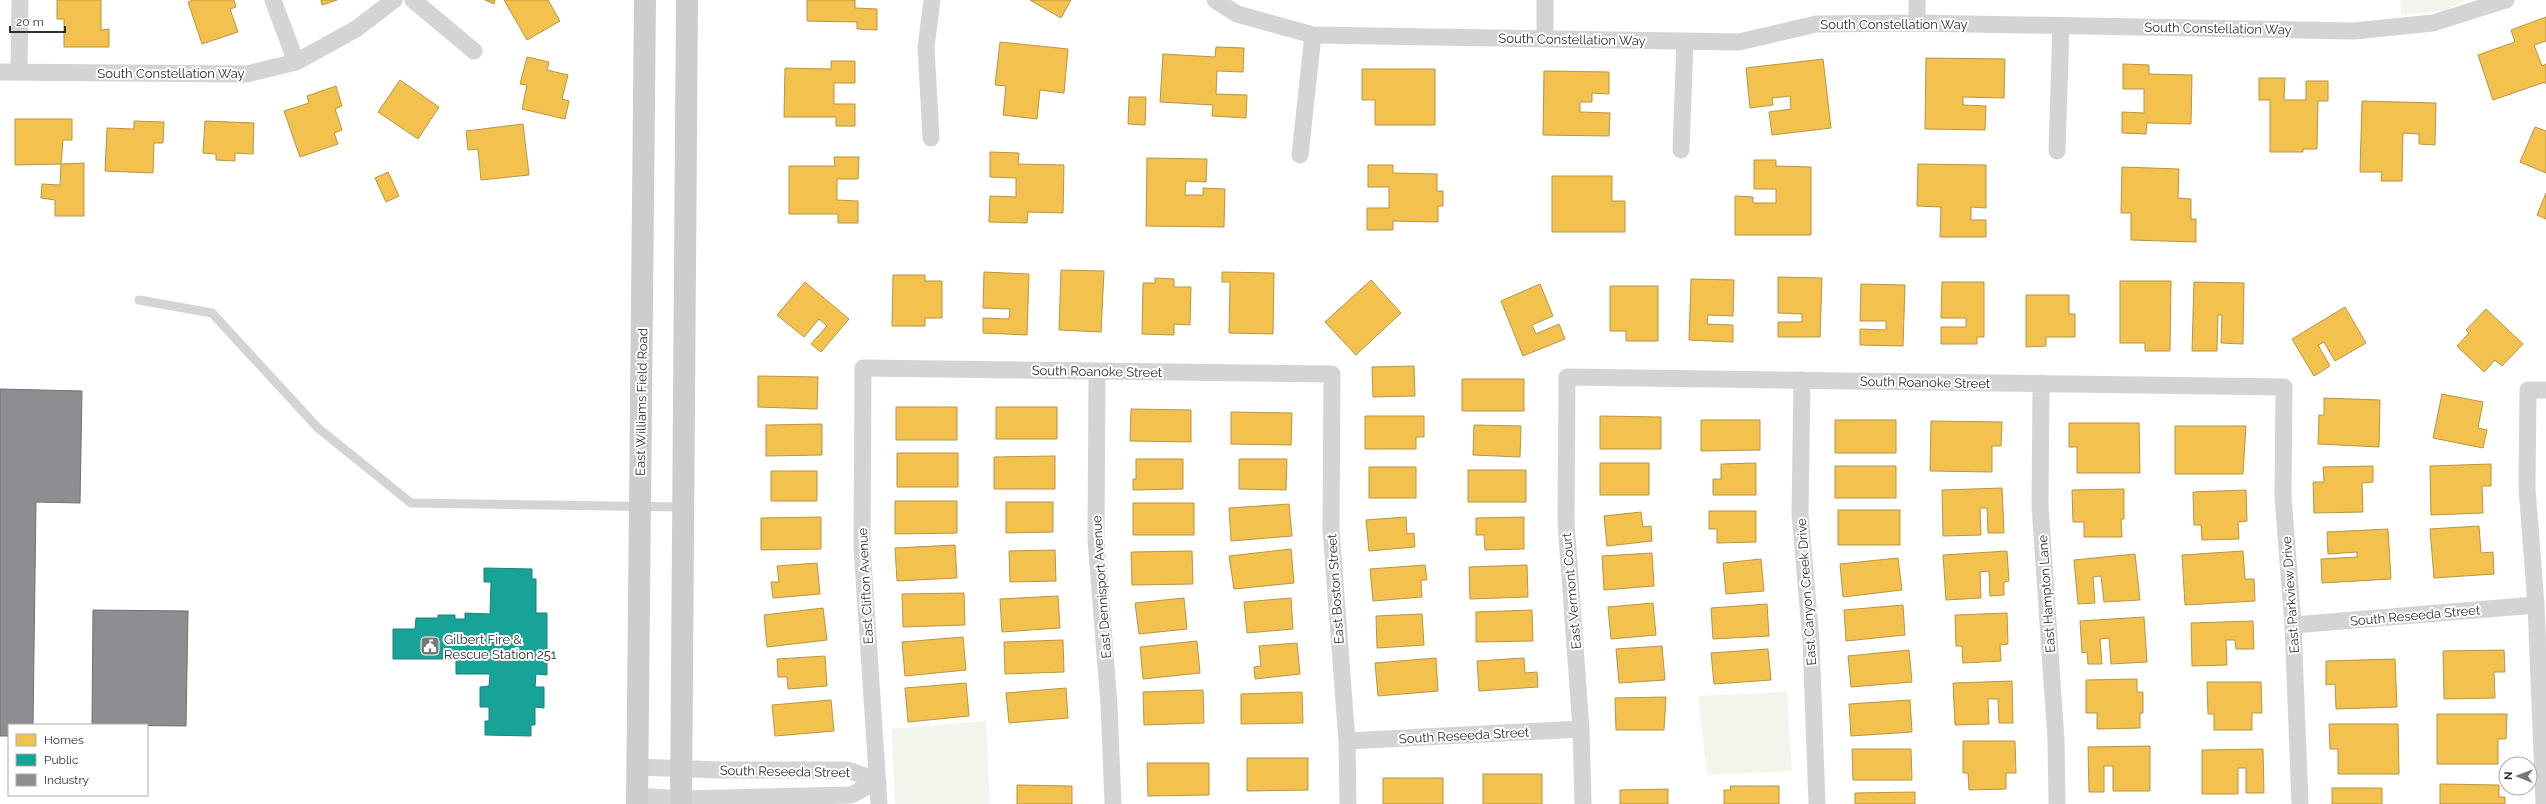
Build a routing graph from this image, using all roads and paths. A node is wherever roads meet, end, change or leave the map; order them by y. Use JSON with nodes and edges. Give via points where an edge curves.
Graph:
{"nodes":[{"id":1,"x":20,"y":0,"type":"edge"},
{"id":2,"x":273,"y":0,"type":"edge"},
{"id":3,"x":394,"y":0,"type":"edge"},
{"id":4,"x":414,"y":0,"type":"edge"},
{"id":5,"x":645,"y":0,"type":"edge"},
{"id":6,"x":687,"y":0,"type":"edge"},
{"id":7,"x":932,"y":0,"type":"edge"},
{"id":8,"x":1215,"y":0,"type":"edge"},
{"id":9,"x":1545,"y":0,"type":"edge"},
{"id":10,"x":1917,"y":0,"type":"edge"},
{"id":11,"x":2506,"y":0,"type":"edge"},
{"id":12,"x":1917,"y":23,"type":"junction"},
{"id":13,"x":2061,"y":26,"type":"junction"},
{"id":14,"x":1313,"y":35,"type":"junction"},
{"id":15,"x":1545,"y":39,"type":"junction"},
{"id":16,"x":1685,"y":41,"type":"junction"},
{"id":17,"x":474,"y":51,"type":"dead end"},
{"id":18,"x":296,"y":62,"type":"junction"},
{"id":19,"x":0,"y":72,"type":"edge"},
{"id":20,"x":19,"y":72,"type":"junction"},
{"id":21,"x":931,"y":138,"type":"dead end"},
{"id":22,"x":1681,"y":150,"type":"dead end"},
{"id":23,"x":2057,"y":151,"type":"dead end"},
{"id":24,"x":1300,"y":155,"type":"dead end"},
{"id":25,"x":139,"y":300,"type":"dead end"},
{"id":26,"x":862,"y":368,"type":"joint"},
{"id":27,"x":1097,"y":371,"type":"junction"},
{"id":28,"x":1332,"y":374,"type":"joint"},
{"id":29,"x":1567,"y":377,"type":"joint"},
{"id":30,"x":1802,"y":380,"type":"junction"},
{"id":31,"x":2041,"y":383,"type":"junction"},
{"id":32,"x":2284,"y":387,"type":"joint"},
{"id":33,"x":2546,"y":390,"type":"edge"},
{"id":34,"x":640,"y":506,"type":"junction"},
{"id":35,"x":683,"y":507,"type":"junction"},
{"id":36,"x":2536,"y":605,"type":"junction"},
{"id":37,"x":2293,"y":625,"type":"junction"},
{"id":38,"x":1582,"y":729,"type":"junction"},
{"id":39,"x":1347,"y":741,"type":"junction"},
{"id":40,"x":637,"y":767,"type":"junction"},
{"id":41,"x":681,"y":768,"type":"junction"},
{"id":42,"x":878,"y":780,"type":"junction"},
{"id":43,"x":637,"y":800,"type":"edge"},
{"id":44,"x":681,"y":801,"type":"edge"},
{"id":45,"x":879,"y":804,"type":"edge"},
{"id":46,"x":1113,"y":804,"type":"edge"},
{"id":47,"x":1348,"y":804,"type":"edge"},
{"id":48,"x":1583,"y":804,"type":"edge"},
{"id":49,"x":1817,"y":804,"type":"edge"},
{"id":50,"x":2057,"y":804,"type":"edge"},
{"id":51,"x":2300,"y":804,"type":"edge"},
{"id":52,"x":2544,"y":804,"type":"edge"}],
"edges":[{"from":1,"to":20,"type":"street"},
{"from":2,"to":18,"type":"street"},
{"from":3,"to":18,"type":"street","name":"South Constellation Way","via":[[356,29]]},
{"from":4,"to":17,"type":"street"},
{"from":5,"to":34,"type":"main road","name":"East Williams Field Road"},
{"from":6,"to":35,"type":"main road"},
{"from":7,"to":21,"type":"street","via":[[926,47]]},
{"from":8,"to":14,"type":"street","name":"South Constellation Way","via":[[1237,14]]},
{"from":9,"to":15,"type":"street"},
{"from":10,"to":12,"type":"street"},
{"from":11,"to":13,"type":"street","name":"South Constellation Way","via":[[2433,23],[2354,31]]},
{"from":12,"to":13,"type":"street","name":"South Constellation Way"},
{"from":12,"to":16,"type":"street","name":"South Constellation Way","via":[[1816,24],[1739,42]]},
{"from":13,"to":23,"type":"street"},
{"from":14,"to":15,"type":"street","name":"South Constellation Way"},
{"from":14,"to":24,"type":"street"},
{"from":15,"to":16,"type":"street","name":"South Constellation Way"},
{"from":16,"to":22,"type":"street"},
{"from":18,"to":20,"type":"street","name":"South Constellation Way","via":[[247,74]]},
{"from":19,"to":20,"type":"street","name":"South Constellation Way"},
{"from":25,"to":34,"type":"lane","via":[[212,313],[318,428],[411,503]]},
{"from":26,"to":27,"type":"street","name":"South Roanoke Street"},
{"from":26,"to":42,"type":"street","name":"East Clifton Avenue","via":[[862,547]]},
{"from":27,"to":28,"type":"street","name":"South Roanoke Street"},
{"from":27,"to":46,"type":"street","name":"East Dennisport Avenue","via":[[1096,539],[1109,705]]},
{"from":28,"to":39,"type":"street","name":"East Boston Street","via":[[1331,530]]},
{"from":29,"to":30,"type":"street","name":"South Roanoke Street"},
{"from":29,"to":38,"type":"street","name":"East Vermont Court","via":[[1566,522]]},
{"from":30,"to":31,"type":"street","name":"South Roanoke Street"},
{"from":30,"to":49,"type":"street","name":"East Canyon Creek Drive","via":[[1800,514],[1811,641]]},
{"from":31,"to":32,"type":"street","name":"South Roanoke Street"},
{"from":31,"to":50,"type":"street","name":"East Hampton Lane","via":[[2040,506],[2056,732]]},
{"from":32,"to":37,"type":"street","name":"East Parkview Drive","via":[[2283,497]]},
{"from":33,"to":36,"type":"street","via":[[2528,390],[2527,488]]},
{"from":34,"to":35,"type":"lane"},
{"from":34,"to":40,"type":"main road","name":"East Williams Field Road"},
{"from":35,"to":41,"type":"main road"},
{"from":36,"to":37,"type":"street","name":"South Reseeda Street"},
{"from":36,"to":52,"type":"street"},
{"from":37,"to":51,"type":"street","name":"East Parkview Drive"},
{"from":38,"to":39,"type":"street","name":"South Reseeda Street"},
{"from":38,"to":48,"type":"street","name":"East Vermont Court"},
{"from":39,"to":47,"type":"street","name":"East Boston Street"},
{"from":40,"to":41,"type":"street","name":"South Reseeda Street"},
{"from":40,"to":43,"type":"main road","name":"East Williams Field Road"},
{"from":41,"to":42,"type":"street","name":"South Reseeda Street","via":[[848,770]]},
{"from":41,"to":44,"type":"main road"},
{"from":42,"to":44,"type":"street","name":"South Reseeda Street","via":[[851,795]]},
{"from":42,"to":45,"type":"street","name":"East Clifton Avenue"},
{"from":43,"to":44,"type":"street","name":"South Reseeda Street"}]}
